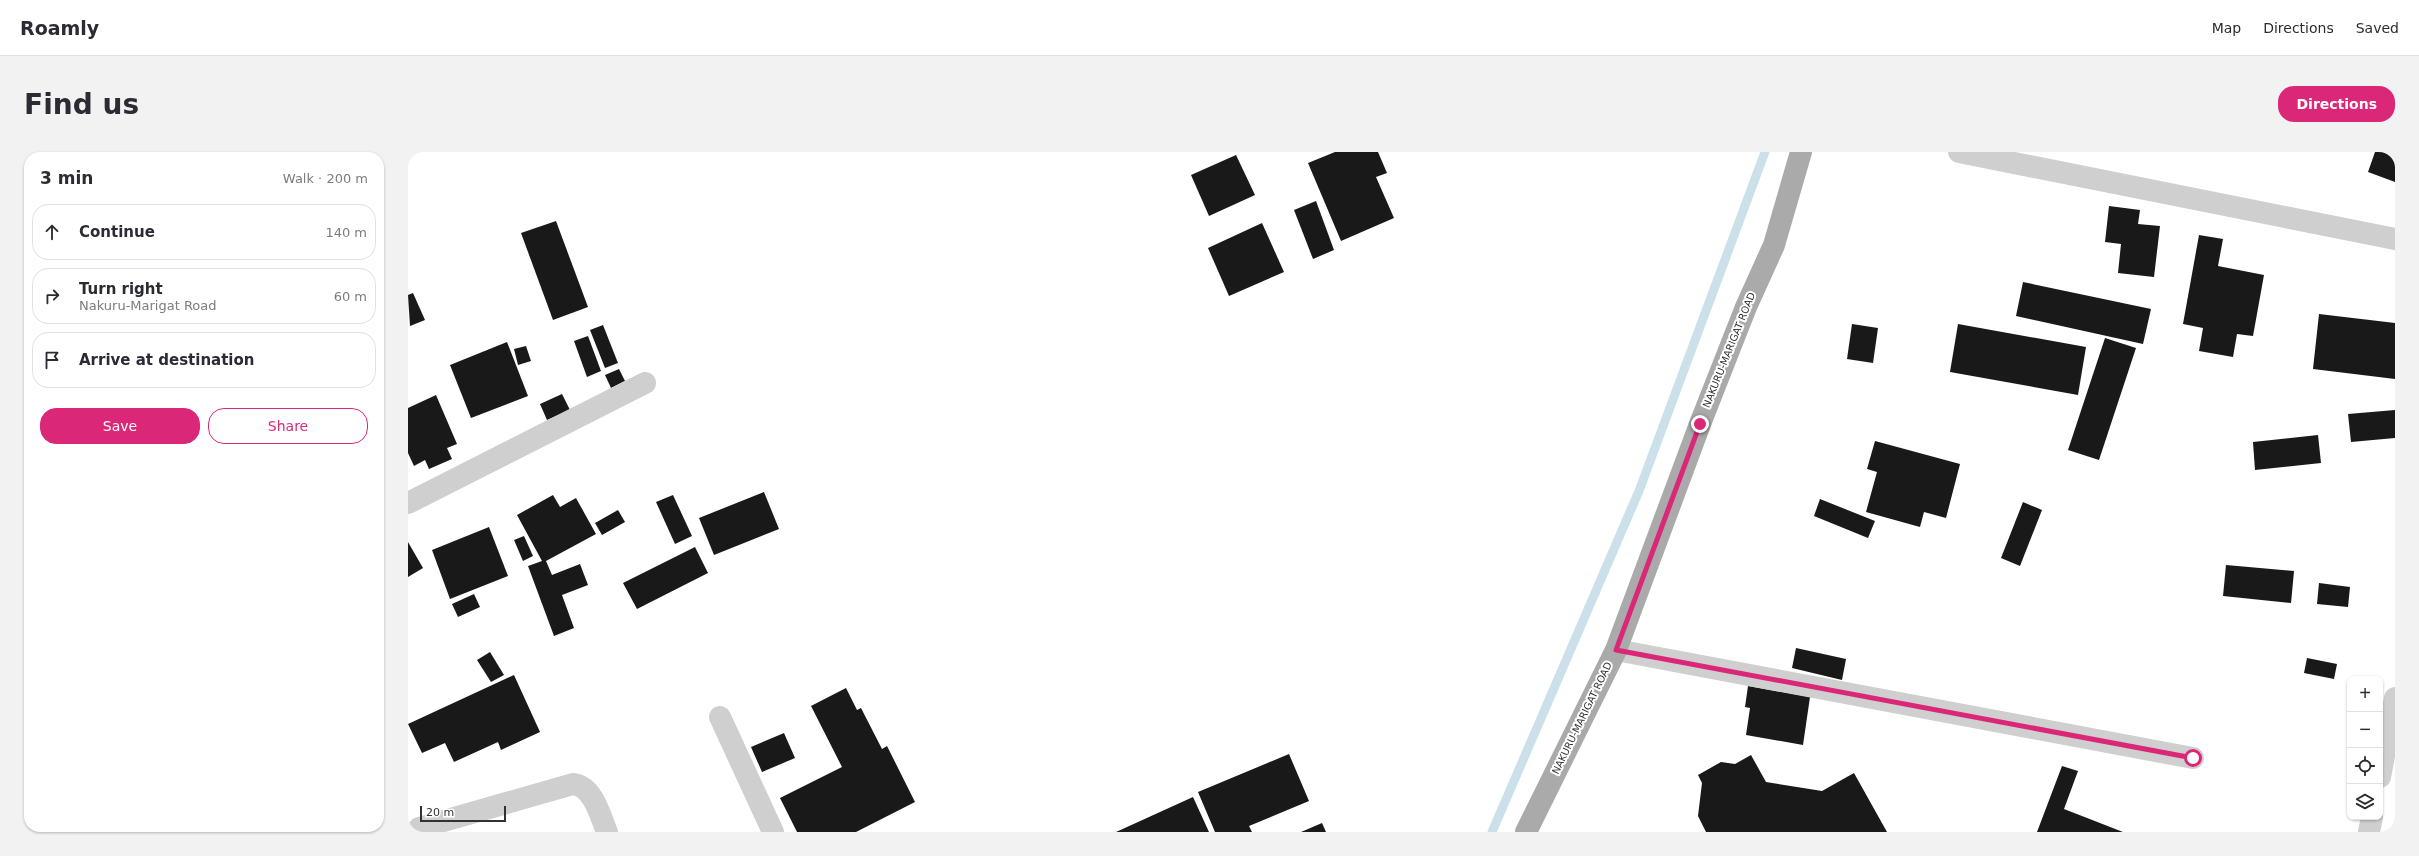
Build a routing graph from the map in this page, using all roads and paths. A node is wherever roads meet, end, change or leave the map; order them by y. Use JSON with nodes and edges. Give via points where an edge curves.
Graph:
{"nodes":[{"id":1,"x":1802,"y":152,"type":"edge"},
{"id":2,"x":1959,"y":152,"type":"edge"},
{"id":3,"x":2395,"y":239,"type":"edge"},
{"id":4,"x":645,"y":383,"type":"dead end"},
{"id":5,"x":408,"y":503,"type":"edge"},
{"id":6,"x":1616,"y":650,"type":"junction"},
{"id":7,"x":2395,"y":698,"type":"edge"},
{"id":8,"x":720,"y":717,"type":"dead end"},
{"id":9,"x":2193,"y":758,"type":"dead end"},
{"id":10,"x":2383,"y":761,"type":"edge"},
{"id":11,"x":2371,"y":820,"type":"edge"},
{"id":12,"x":420,"y":828,"type":"dead end"},
{"id":13,"x":608,"y":832,"type":"edge"},
{"id":14,"x":773,"y":832,"type":"edge"},
{"id":15,"x":1526,"y":832,"type":"edge"},
{"id":16,"x":2369,"y":832,"type":"edge"}],
"edges":[{"from":1,"to":6,"type":"main road","name":"NAKURU-MARIGAT ROAD","via":[[1774,245],[1729,351]]},
{"from":2,"to":3,"type":"street"},
{"from":4,"to":5,"type":"street"},
{"from":6,"to":9,"type":"street"},
{"from":6,"to":15,"type":"main road","name":"NAKURU-MARIGAT ROAD"},
{"from":7,"to":10,"type":"street"},
{"from":8,"to":14,"type":"street"},
{"from":11,"to":16,"type":"street"},
{"from":12,"to":13,"type":"street","via":[[573,784],[581,784],[589,791]]}]}
